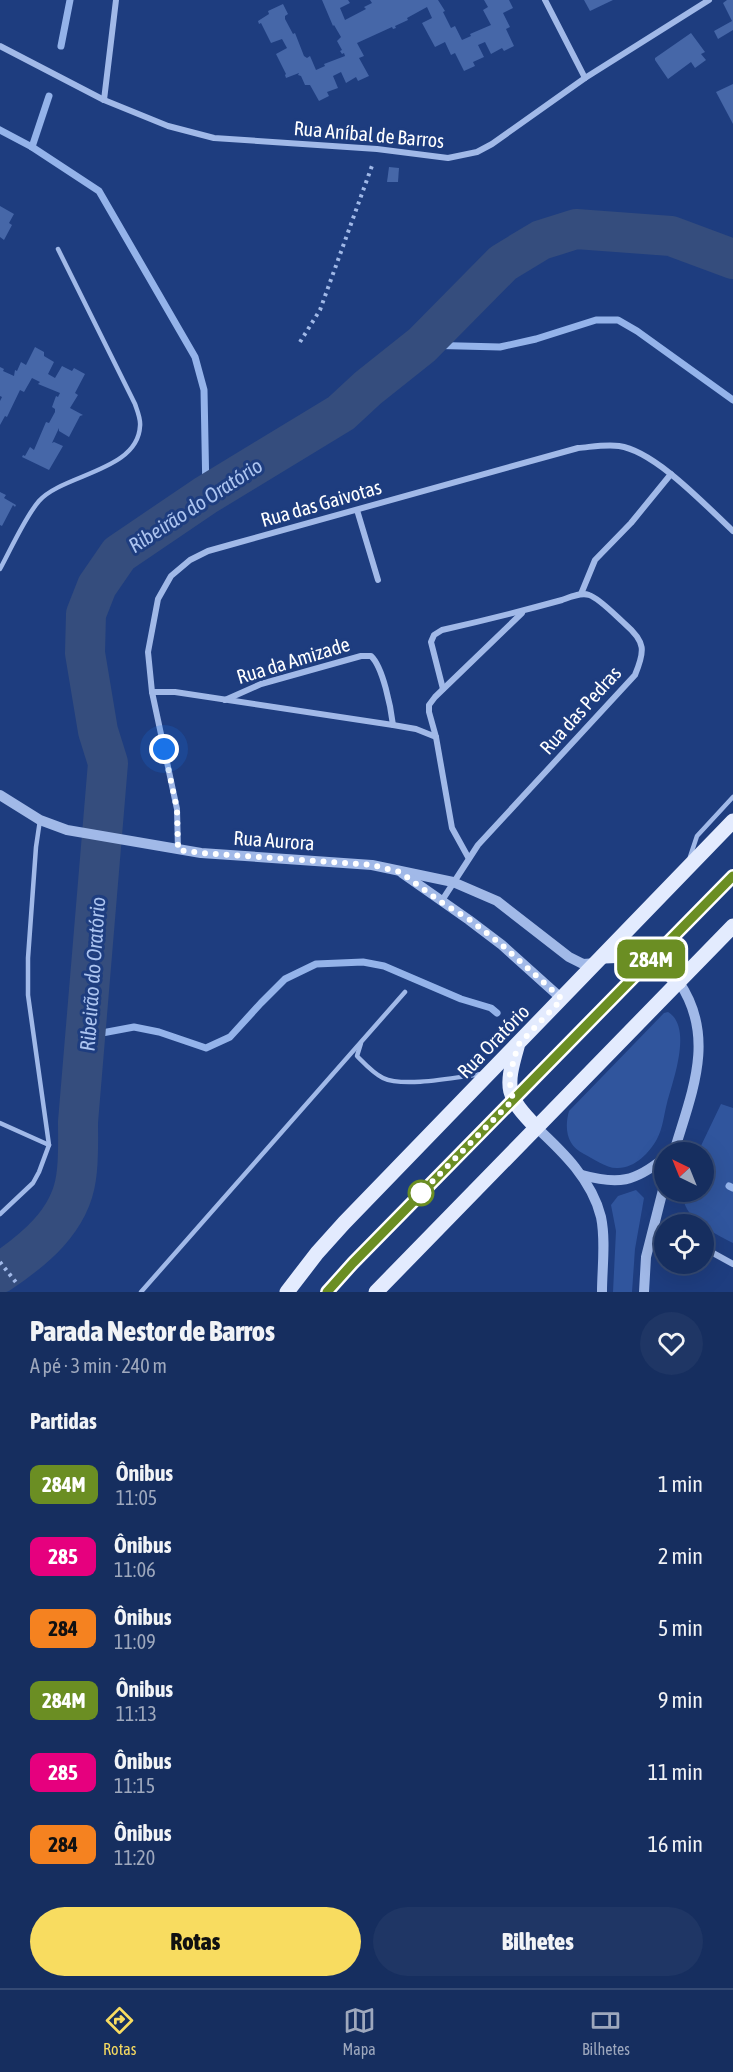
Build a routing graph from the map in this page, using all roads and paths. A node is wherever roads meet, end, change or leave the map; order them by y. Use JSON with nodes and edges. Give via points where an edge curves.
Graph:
{"nodes":[{"id":1,"x":116,"y":0,"type":"edge"},
{"id":2,"x":545,"y":0,"type":"edge"},
{"id":3,"x":709,"y":0,"type":"edge"},
{"id":4,"x":0,"y":46,"type":"edge"},
{"id":5,"x":585,"y":78,"type":"junction"},
{"id":6,"x":104,"y":100,"type":"junction"},
{"id":7,"x":377,"y":149,"type":"junction"},
{"id":8,"x":57,"y":249,"type":"dead end"},
{"id":9,"x":300,"y":342,"type":"dead end"},
{"id":10,"x":671,"y":474,"type":"junction"},
{"id":11,"x":357,"y":510,"type":"junction"},
{"id":12,"x":733,"y":531,"type":"edge"},
{"id":13,"x":0,"y":569,"type":"edge"},
{"id":14,"x":378,"y":580,"type":"dead end"},
{"id":15,"x":581,"y":594,"type":"junction"},
{"id":16,"x":524,"y":611,"type":"junction"},
{"id":17,"x":443,"y":689,"type":"junction"},
{"id":18,"x":152,"y":692,"type":"junction"},
{"id":19,"x":224,"y":700,"type":"junction"},
{"id":20,"x":393,"y":725,"type":"junction"},
{"id":21,"x":436,"y":737,"type":"junction"},
{"id":22,"x":0,"y":795,"type":"edge"},
{"id":23,"x":733,"y":797,"type":"edge"},
{"id":24,"x":40,"y":820,"type":"junction"},
{"id":25,"x":733,"y":821,"type":"edge"},
{"id":26,"x":178,"y":850,"type":"junction"},
{"id":27,"x":468,"y":857,"type":"junction"},
{"id":28,"x":687,"y":869,"type":"junction"},
{"id":29,"x":400,"y":872,"type":"junction"},
{"id":30,"x":733,"y":876,"type":"edge"},
{"id":31,"x":453,"y":882,"type":"junction"},
{"id":32,"x":441,"y":902,"type":"junction"},
{"id":33,"x":733,"y":926,"type":"edge"},
{"id":34,"x":600,"y":959,"type":"junction"},
{"id":35,"x":650,"y":961,"type":"junction"},
{"id":36,"x":679,"y":982,"type":"junction"},
{"id":37,"x":405,"y":992,"type":"dead end"},
{"id":38,"x":562,"y":999,"type":"junction"},
{"id":39,"x":362,"y":1041,"type":"junction"},
{"id":40,"x":518,"y":1045,"type":"junction"},
{"id":41,"x":491,"y":1073,"type":"junction"},
{"id":42,"x":513,"y":1100,"type":"junction"},
{"id":43,"x":0,"y":1123,"type":"edge"},
{"id":44,"x":536,"y":1127,"type":"junction"},
{"id":45,"x":677,"y":1142,"type":"edge"},
{"id":46,"x":49,"y":1145,"type":"junction"},
{"id":47,"x":654,"y":1165,"type":"edge"},
{"id":48,"x":582,"y":1175,"type":"junction"},
{"id":49,"x":0,"y":1215,"type":"edge"},
{"id":50,"x":654,"y":1238,"type":"edge"},
{"id":51,"x":714,"y":1254,"type":"edge"},
{"id":52,"x":0,"y":1262,"type":"edge"},
{"id":53,"x":733,"y":1264,"type":"edge"},
{"id":54,"x":18,"y":1285,"type":"dead end"},
{"id":55,"x":141,"y":1292,"type":"edge"},
{"id":56,"x":286,"y":1292,"type":"edge"},
{"id":57,"x":327,"y":1292,"type":"edge"},
{"id":58,"x":376,"y":1292,"type":"edge"},
{"id":59,"x":602,"y":1292,"type":"edge"},
{"id":60,"x":644,"y":1292,"type":"edge"}],
"edges":[{"from":1,"to":6,"type":"street"},
{"from":2,"to":5,"type":"street"},
{"from":3,"to":5,"type":"street","name":"Rua Aníbal de Barros"},
{"from":4,"to":6,"type":"street","name":"Rua Aníbal de Barros"},
{"from":5,"to":7,"type":"street","name":"Rua Aníbal de Barros","via":[[477,152],[448,158]]},
{"from":6,"to":7,"type":"street","name":"Rua Aníbal de Barros","via":[[168,126],[214,138]]},
{"from":7,"to":9,"type":"path","via":[[320,310]]},
{"from":8,"to":13,"type":"lane","via":[[135,404],[140,426],[129,450],[119,458],[39,500]]},
{"from":10,"to":11,"type":"street","name":"Rua das Gaivotas","via":[[642,453],[621,446],[578,448]]},
{"from":10,"to":12,"type":"street","name":"Rua das Gaivotas"},
{"from":10,"to":15,"type":"street","via":[[595,560]]},
{"from":11,"to":14,"type":"street"},
{"from":11,"to":18,"type":"street","name":"Rua das Gaivotas","via":[[208,551],[171,576],[158,599],[148,652]]},
{"from":15,"to":16,"type":"street"},
{"from":15,"to":27,"type":"street","name":"Rua das Pedras","via":[[591,595],[638,636],[643,657],[635,675]]},
{"from":16,"to":17,"type":"street"},
{"from":16,"to":17,"type":"street","via":[[434,635],[431,642]]},
{"from":17,"to":21,"type":"street","via":[[429,705]]},
{"from":18,"to":19,"type":"street","name":"Rua da Amizade"},
{"from":18,"to":26,"type":"street","name":"Rua das Gaivotas","via":[[177,809]]},
{"from":19,"to":20,"type":"street","name":"Rua da Amizade"},
{"from":19,"to":20,"type":"street","name":"Rua da Amizade","via":[[261,684],[371,656],[376,660],[392,710]]},
{"from":20,"to":21,"type":"street","name":"Rua da Amizade"},
{"from":21,"to":27,"type":"street","via":[[452,828]]},
{"from":22,"to":24,"type":"street","name":"Rua Aurora"},
{"from":23,"to":28,"type":"lane","via":[[697,836]]},
{"from":24,"to":26,"type":"street","name":"Rua Aurora","via":[[68,830]]},
{"from":24,"to":46,"type":"lane","via":[[28,995]]},
{"from":25,"to":28,"type":"main road","name":"Rua Oratório"},
{"from":26,"to":29,"type":"street","name":"Rua Aurora","via":[[372,865]]},
{"from":27,"to":31,"type":"street","name":"Rua das Pedras"},
{"from":28,"to":34,"type":"main road","name":"Rua Oratório"},
{"from":29,"to":31,"type":"street","name":"Rua Aurora"},
{"from":29,"to":32,"type":"street","name":"Rua Aurora"},
{"from":30,"to":35,"type":"lane"},
{"from":31,"to":32,"type":"street","name":"Rua das Pedras"},
{"from":31,"to":34,"type":"street","name":"Rua Aurora","via":[[496,901],[569,957],[583,964]]},
{"from":32,"to":38,"type":"street","name":"Rua Aurora","via":[[502,945]]},
{"from":33,"to":36,"type":"main road"},
{"from":34,"to":35,"type":"main road","via":[[622,954]]},
{"from":34,"to":38,"type":"main road","name":"Rua Oratório"},
{"from":35,"to":36,"type":"main road"},
{"from":35,"to":42,"type":"lane"},
{"from":36,"to":44,"type":"main road"},
{"from":36,"to":45,"type":"street","via":[[691,1000],[699,1054]]},
{"from":37,"to":39,"type":"lane"},
{"from":38,"to":40,"type":"main road","name":"Rua Oratório"},
{"from":39,"to":41,"type":"lane","via":[[357,1056],[380,1077],[400,1083]]},
{"from":39,"to":55,"type":"lane"},
{"from":40,"to":41,"type":"main road","name":"Rua Oratório"},
{"from":40,"to":42,"type":"main road","via":[[509,1078]]},
{"from":41,"to":56,"type":"main road","name":"Rua Oratório","via":[[344,1223]]},
{"from":42,"to":44,"type":"main road"},
{"from":42,"to":57,"type":"lane"},
{"from":43,"to":46,"type":"lane"},
{"from":44,"to":48,"type":"street"},
{"from":44,"to":58,"type":"main road"},
{"from":46,"to":49,"type":"lane","via":[[33,1184]]},
{"from":47,"to":48,"type":"street","via":[[639,1176],[619,1182]]},
{"from":48,"to":59,"type":"street","via":[[601,1217]]},
{"from":50,"to":60,"type":"street","via":[[646,1257]]},
{"from":51,"to":53,"type":"street"},
{"from":52,"to":54,"type":"path"}]}
